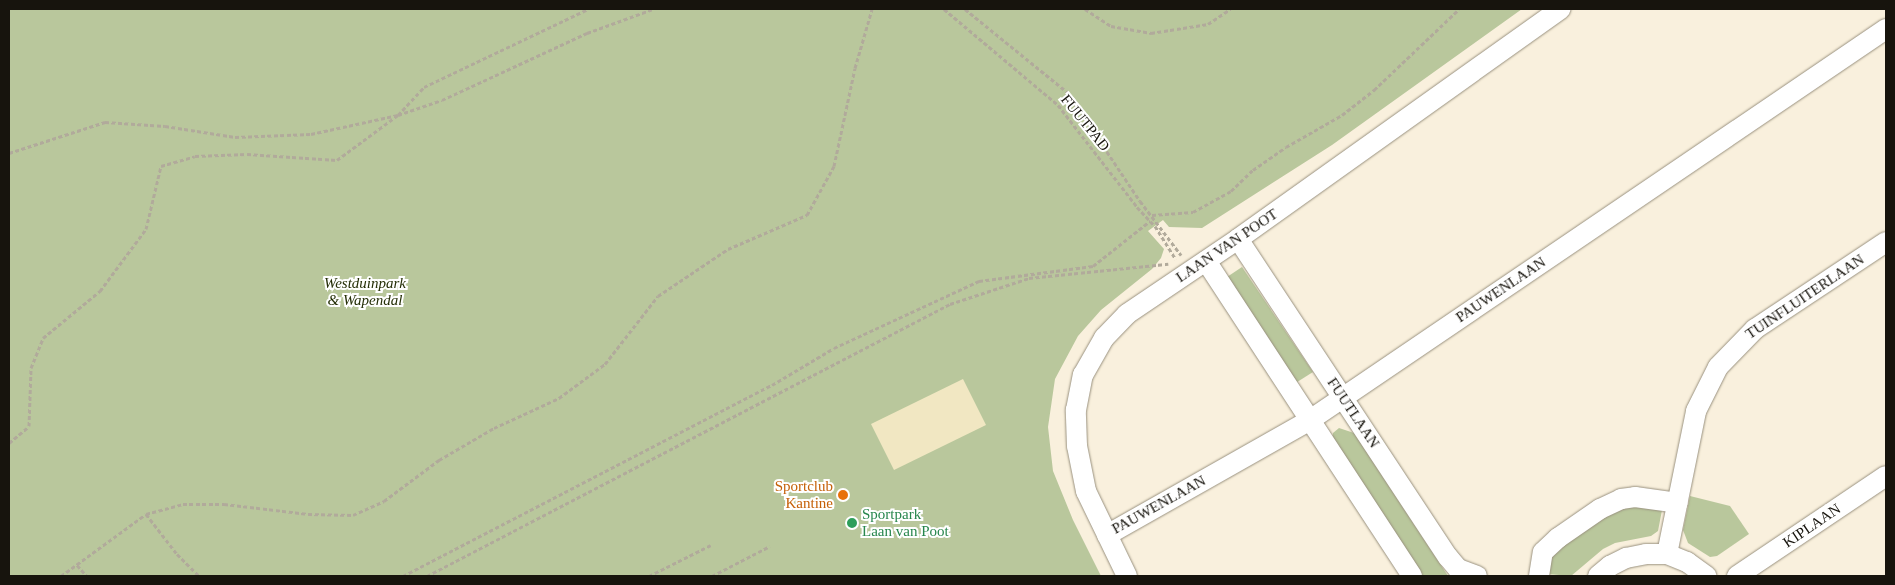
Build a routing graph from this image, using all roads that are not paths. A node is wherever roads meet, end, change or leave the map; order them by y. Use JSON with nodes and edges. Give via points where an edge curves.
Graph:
{"nodes":[{"id":1,"x":1560,"y":9,"type":"edge"},
{"id":2,"x":1886,"y":29,"type":"edge"},
{"id":3,"x":1238,"y":239,"type":"junction"},
{"id":4,"x":1886,"y":242,"type":"edge"},
{"id":5,"x":1194,"y":268,"type":"junction"},
{"id":6,"x":1342,"y":398,"type":"junction"},
{"id":7,"x":1310,"y":420,"type":"junction"},
{"id":8,"x":1886,"y":476,"type":"edge"},
{"id":9,"x":1678,"y":503,"type":"junction"},
{"id":10,"x":1107,"y":535,"type":"junction"},
{"id":11,"x":1667,"y":554,"type":"junction"},
{"id":12,"x":1127,"y":576,"type":"edge"},
{"id":13,"x":1412,"y":576,"type":"edge"},
{"id":14,"x":1477,"y":576,"type":"edge"},
{"id":15,"x":1539,"y":576,"type":"edge"},
{"id":16,"x":1598,"y":576,"type":"edge"},
{"id":17,"x":1706,"y":576,"type":"edge"},
{"id":18,"x":1738,"y":576,"type":"edge"}],
"edges":[{"from":1,"to":3,"type":"street","name":"LAAN VAN POOT"},
{"from":2,"to":6,"type":"street","name":"PAUWENLAAN"},
{"from":3,"to":5,"type":"street","name":"LAAN VAN POOT"},
{"from":3,"to":6,"type":"street","name":"FUUTLAAN"},
{"from":4,"to":9,"type":"street","name":"TUINFLUITERLAAN","via":[[1755,328],[1718,367],[1696,411]]},
{"from":5,"to":7,"type":"street"},
{"from":5,"to":10,"type":"street","name":"LAAN VAN POOT","via":[[1127,314],[1104,338],[1083,375],[1076,410],[1077,446],[1086,491]]},
{"from":6,"to":7,"type":"street","name":"PAUWENLAAN"},
{"from":6,"to":14,"type":"street","name":"FUUTLAAN","via":[[1448,556],[1458,568]]},
{"from":7,"to":10,"type":"street","name":"PAUWENLAAN"},
{"from":7,"to":13,"type":"street"},
{"from":8,"to":18,"type":"street","name":"KIPLAAN"},
{"from":9,"to":11,"type":"street","name":"TUINFLUITERLAAN"},
{"from":9,"to":15,"type":"street","via":[[1635,497],[1621,499],[1600,509],[1558,538],[1544,552]]},
{"from":10,"to":12,"type":"street","name":"LAAN VAN POOT"},
{"from":11,"to":16,"type":"street","via":[[1626,558]]},
{"from":11,"to":17,"type":"street","via":[[1687,562]]}]}
